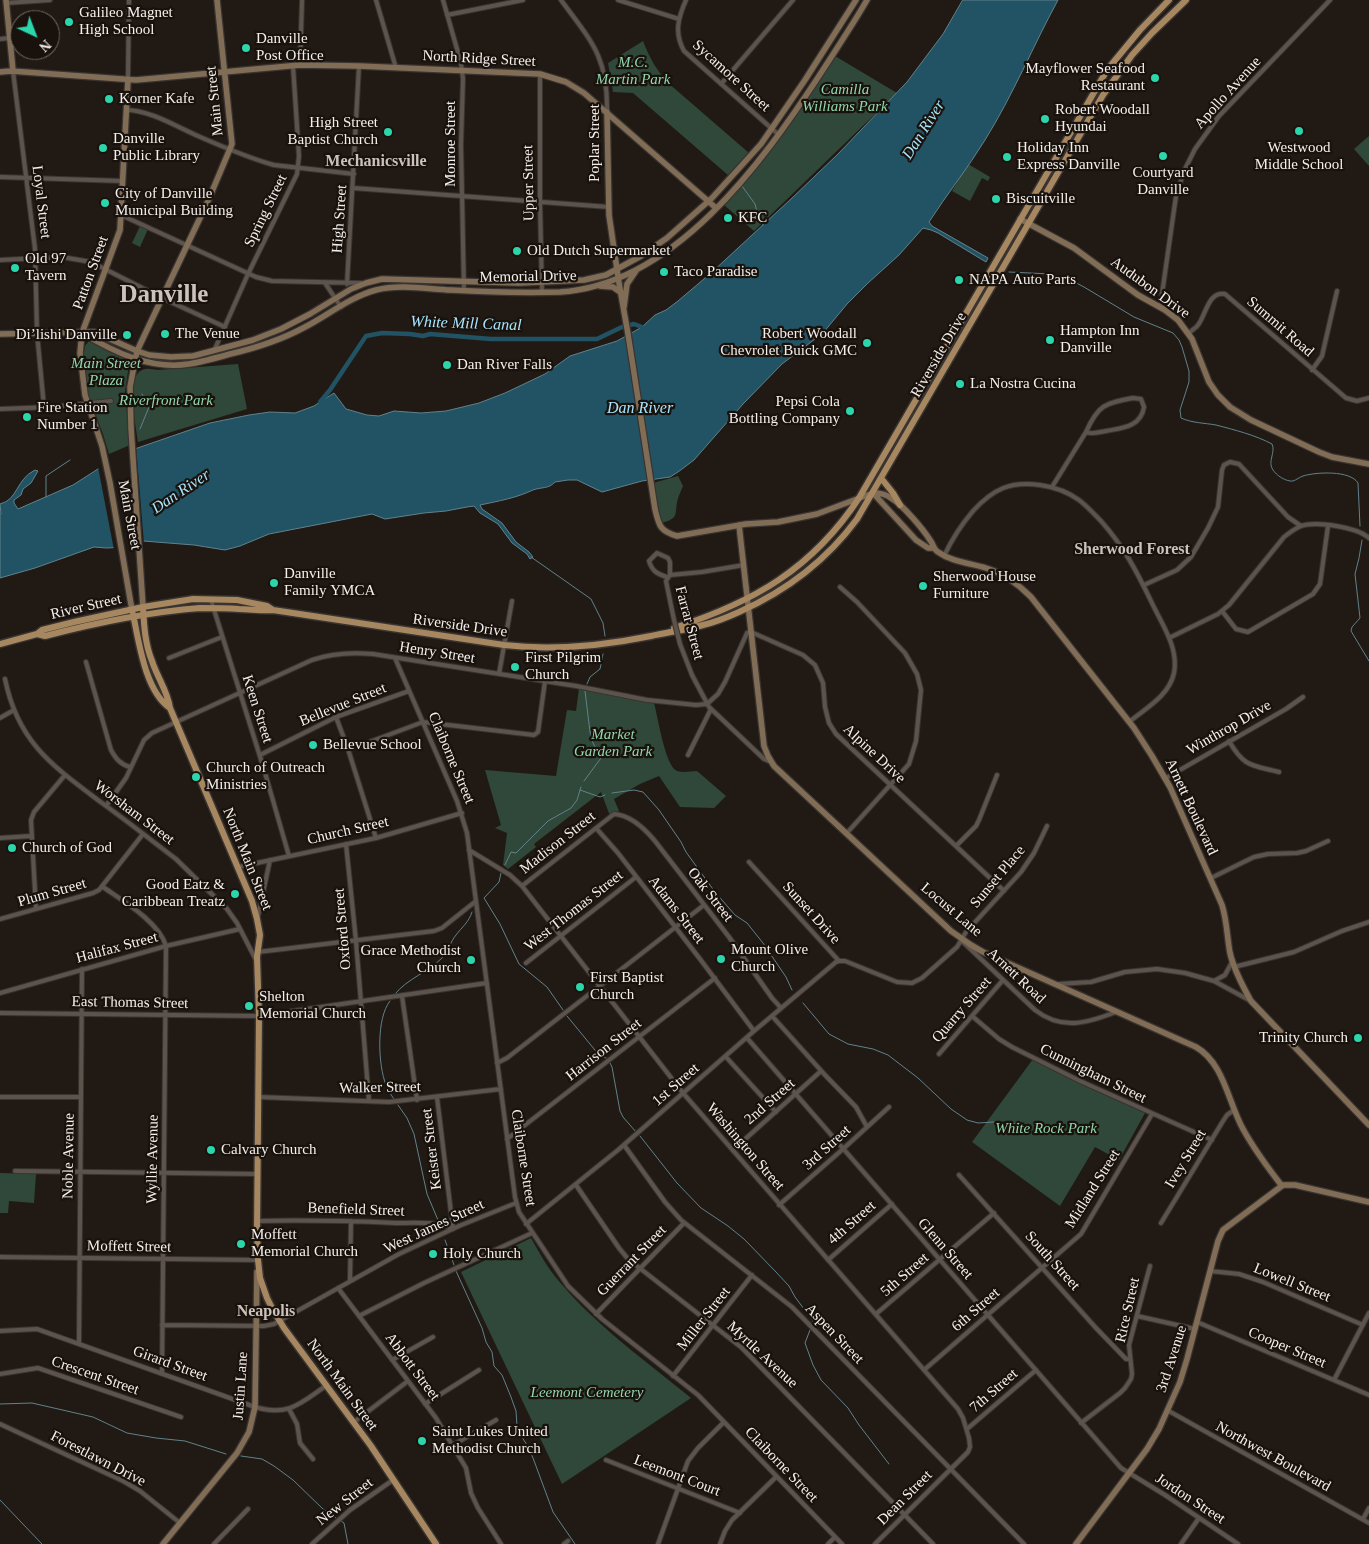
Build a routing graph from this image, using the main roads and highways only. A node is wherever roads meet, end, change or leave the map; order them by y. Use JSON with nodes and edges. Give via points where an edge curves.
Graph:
{"nodes":[{"id":1,"x":217,"y":0,"type":"edge"},
{"id":2,"x":856,"y":0,"type":"edge"},
{"id":3,"x":867,"y":0,"type":"edge"},
{"id":4,"x":1169,"y":0,"type":"edge"},
{"id":5,"x":1186,"y":0,"type":"edge"},
{"id":6,"x":6,"y":2,"type":"edge"},
{"id":7,"x":13,"y":71,"type":"junction"},
{"id":8,"x":0,"y":72,"type":"edge"},
{"id":9,"x":224,"y":72,"type":"junction"},
{"id":10,"x":128,"y":79,"type":"junction"},
{"id":11,"x":607,"y":112,"type":"junction"},
{"id":12,"x":708,"y":201,"type":"junction"},
{"id":13,"x":716,"y":208,"type":"junction"},
{"id":14,"x":1020,"y":219,"type":"junction"},
{"id":15,"x":1029,"y":224,"type":"junction"},
{"id":16,"x":617,"y":268,"type":"junction"},
{"id":17,"x":638,"y":269,"type":"junction"},
{"id":18,"x":618,"y":278,"type":"junction"},
{"id":19,"x":593,"y":286,"type":"junction"},
{"id":20,"x":620,"y":292,"type":"junction"},
{"id":21,"x":624,"y":310,"type":"junction"},
{"id":22,"x":82,"y":332,"type":"junction"},
{"id":23,"x":0,"y":334,"type":"edge"},
{"id":24,"x":137,"y":351,"type":"junction"},
{"id":25,"x":135,"y":358,"type":"junction"},
{"id":26,"x":96,"y":427,"type":"joint"},
{"id":27,"x":1369,"y":464,"type":"edge"},
{"id":28,"x":881,"y":478,"type":"junction"},
{"id":29,"x":873,"y":493,"type":"junction"},
{"id":30,"x":859,"y":498,"type":"junction"},
{"id":31,"x":900,"y":505,"type":"junction"},
{"id":32,"x":892,"y":512,"type":"junction"},
{"id":33,"x":739,"y":525,"type":"junction"},
{"id":34,"x":934,"y":548,"type":"junction"},
{"id":35,"x":748,"y":598,"type":"junction"},
{"id":36,"x":142,"y":607,"type":"junction"},
{"id":37,"x":749,"y":608,"type":"junction"},
{"id":38,"x":273,"y":610,"type":"junction"},
{"id":39,"x":133,"y":613,"type":"junction"},
{"id":40,"x":143,"y":615,"type":"junction"},
{"id":41,"x":644,"y":638,"type":"junction"},
{"id":42,"x":0,"y":644,"type":"edge"},
{"id":43,"x":170,"y":708,"type":"junction"},
{"id":44,"x":1368,"y":1123,"type":"edge"},
{"id":45,"x":1282,"y":1186,"type":"junction"},
{"id":46,"x":1369,"y":1202,"type":"edge"},
{"id":47,"x":258,"y":1260,"type":"junction"},
{"id":48,"x":163,"y":1544,"type":"edge"},
{"id":49,"x":436,"y":1544,"type":"edge"},
{"id":50,"x":1076,"y":1544,"type":"edge"}],
"edges":[{"from":1,"to":9,"type":"main road","name":"Main Street"},
{"from":2,"to":12,"type":"main road","name":"Memorial Drive","via":[[772,129]]},
{"from":3,"to":13,"type":"main road","name":"Memorial Drive","via":[[779,134]]},
{"from":4,"to":14,"type":"main road","name":"Riverside Drive","via":[[1107,70]]},
{"from":5,"to":15,"type":"main road","name":"Riverside Drive","via":[[1117,74]]},
{"from":6,"to":7,"type":"main road","name":"Loyal Street"},
{"from":7,"to":8,"type":"main road","name":"North Ridge Street"},
{"from":7,"to":10,"type":"main road","name":"North Ridge Street"},
{"from":9,"to":10,"type":"main road","name":"North Ridge Street"},
{"from":9,"to":11,"type":"main road","name":"North Ridge Street","via":[[297,65],[540,74],[575,87]]},
{"from":9,"to":24,"type":"main road","name":"Main Street","via":[[232,139],[230,150]]},
{"from":10,"to":22,"type":"main road","name":"Patton Street","via":[[120,230]]},
{"from":11,"to":12,"type":"main road","name":"North Ridge Street"},
{"from":11,"to":16,"type":"main road","name":"Poplar Street","via":[[609,207]]},
{"from":12,"to":13,"type":"main road","name":"North Ridge Street"},
{"from":12,"to":16,"type":"main road","name":"Memorial Drive","via":[[659,244]]},
{"from":13,"to":17,"type":"main road","name":"Memorial Drive","via":[[666,252]]},
{"from":14,"to":15,"type":"main road","name":"Audubon Drive"},
{"from":14,"to":30,"type":"main road","name":"Riverside Drive"},
{"from":15,"to":27,"type":"main road","name":"Audubon Drive","via":[[1074,248],[1178,320],[1189,333],[1209,382],[1230,407],[1318,452]]},
{"from":15,"to":28,"type":"main road","name":"Riverside Drive"},
{"from":16,"to":18,"type":"main road","name":"Poplar Street"},
{"from":16,"to":24,"type":"main road","name":"Memorial Drive","via":[[592,279],[542,282],[382,279],[366,283],[286,327],[253,340],[193,356],[162,357]]},
{"from":17,"to":18,"type":"main road","name":"Memorial Drive"},
{"from":17,"to":21,"type":"main road","via":[[627,284]]},
{"from":18,"to":19,"type":"main road","name":"Memorial Drive"},
{"from":18,"to":20,"type":"main road","name":"Poplar Street"},
{"from":19,"to":20,"type":"main road","via":[[609,286]]},
{"from":19,"to":25,"type":"main road","name":"Memorial Drive","via":[[542,292],[385,288],[362,295],[288,336],[253,348],[189,364],[157,364]]},
{"from":20,"to":21,"type":"main road","name":"Poplar Street"},
{"from":21,"to":33,"type":"main road","via":[[658,523],[667,533],[677,536]]},
{"from":22,"to":23,"type":"main road","name":"Memorial Drive"},
{"from":22,"to":24,"type":"main road","name":"Memorial Drive","via":[[94,332]]},
{"from":22,"to":25,"type":"main road","name":"Memorial Drive","via":[[110,349]]},
{"from":22,"to":26,"type":"main road","name":"Patton Street","via":[[81,368]]},
{"from":24,"to":25,"type":"main road","name":"Main Street"},
{"from":25,"to":36,"type":"main road","name":"Main Street","via":[[130,387],[131,428]]},
{"from":26,"to":39,"type":"main road","name":"Main Street","via":[[110,484]]},
{"from":28,"to":29,"type":"main road","name":"Riverside Drive"},
{"from":28,"to":31,"type":"main road"},
{"from":29,"to":30,"type":"main road"},
{"from":29,"to":31,"type":"main road","name":"Arnett Boulevard","via":[[890,497]]},
{"from":29,"to":32,"type":"main road","name":"Arnett Boulevard"},
{"from":29,"to":37,"type":"main road","name":"Riverside Drive","via":[[849,529],[820,561],[778,592]]},
{"from":30,"to":33,"type":"main road","via":[[817,514]]},
{"from":30,"to":35,"type":"main road","name":"Riverside Drive","via":[[814,553],[778,581]]},
{"from":31,"to":32,"type":"main road"},
{"from":31,"to":34,"type":"main road","name":"Arnett Boulevard","via":[[930,538]]},
{"from":32,"to":34,"type":"main road","name":"Arnett Boulevard","via":[[916,540]]},
{"from":33,"to":35,"type":"main road","name":"Locust Lane"},
{"from":34,"to":44,"type":"main road","name":"Arnett Boulevard","via":[[944,556],[993,571],[1024,591],[1129,722],[1166,778],[1211,878],[1225,915],[1233,964],[1251,1001]]},
{"from":35,"to":37,"type":"main road","name":"Locust Lane"},
{"from":35,"to":41,"type":"main road","name":"Riverside Drive","via":[[703,618]]},
{"from":36,"to":38,"type":"main road","name":"Riverside Drive","via":[[223,598]]},
{"from":36,"to":39,"type":"main road","name":"River Street"},
{"from":36,"to":40,"type":"main road","name":"North Main Street"},
{"from":37,"to":41,"type":"main road","name":"Riverside Drive","via":[[704,625]]},
{"from":37,"to":45,"type":"main road","name":"Locust Lane","via":[[764,746],[779,772],[962,940],[1208,1055],[1248,1138]]},
{"from":38,"to":40,"type":"main road","name":"Riverside Drive","via":[[200,608]]},
{"from":38,"to":41,"type":"main road","name":"Riverside Drive","via":[[534,648],[570,648]]},
{"from":39,"to":40,"type":"main road","name":"River Street"},
{"from":39,"to":42,"type":"main road","name":"River Street"},
{"from":39,"to":43,"type":"main road","name":"North Main Street","via":[[144,667],[164,704]]},
{"from":40,"to":43,"type":"main road","name":"North Main Street","via":[[148,649]]},
{"from":43,"to":47,"type":"main road","name":"North Main Street","via":[[258,919]]},
{"from":45,"to":46,"type":"main road","via":[[1295,1185]]},
{"from":45,"to":50,"type":"main road","name":"3rd Avenue","via":[[1223,1230],[1180,1382],[1167,1410],[1154,1437]]},
{"from":47,"to":48,"type":"main road","name":"Justin Lane","via":[[255,1407],[251,1425],[242,1445]]},
{"from":47,"to":49,"type":"main road","name":"North Main Street","via":[[263,1288],[280,1321],[354,1422]]}]}
